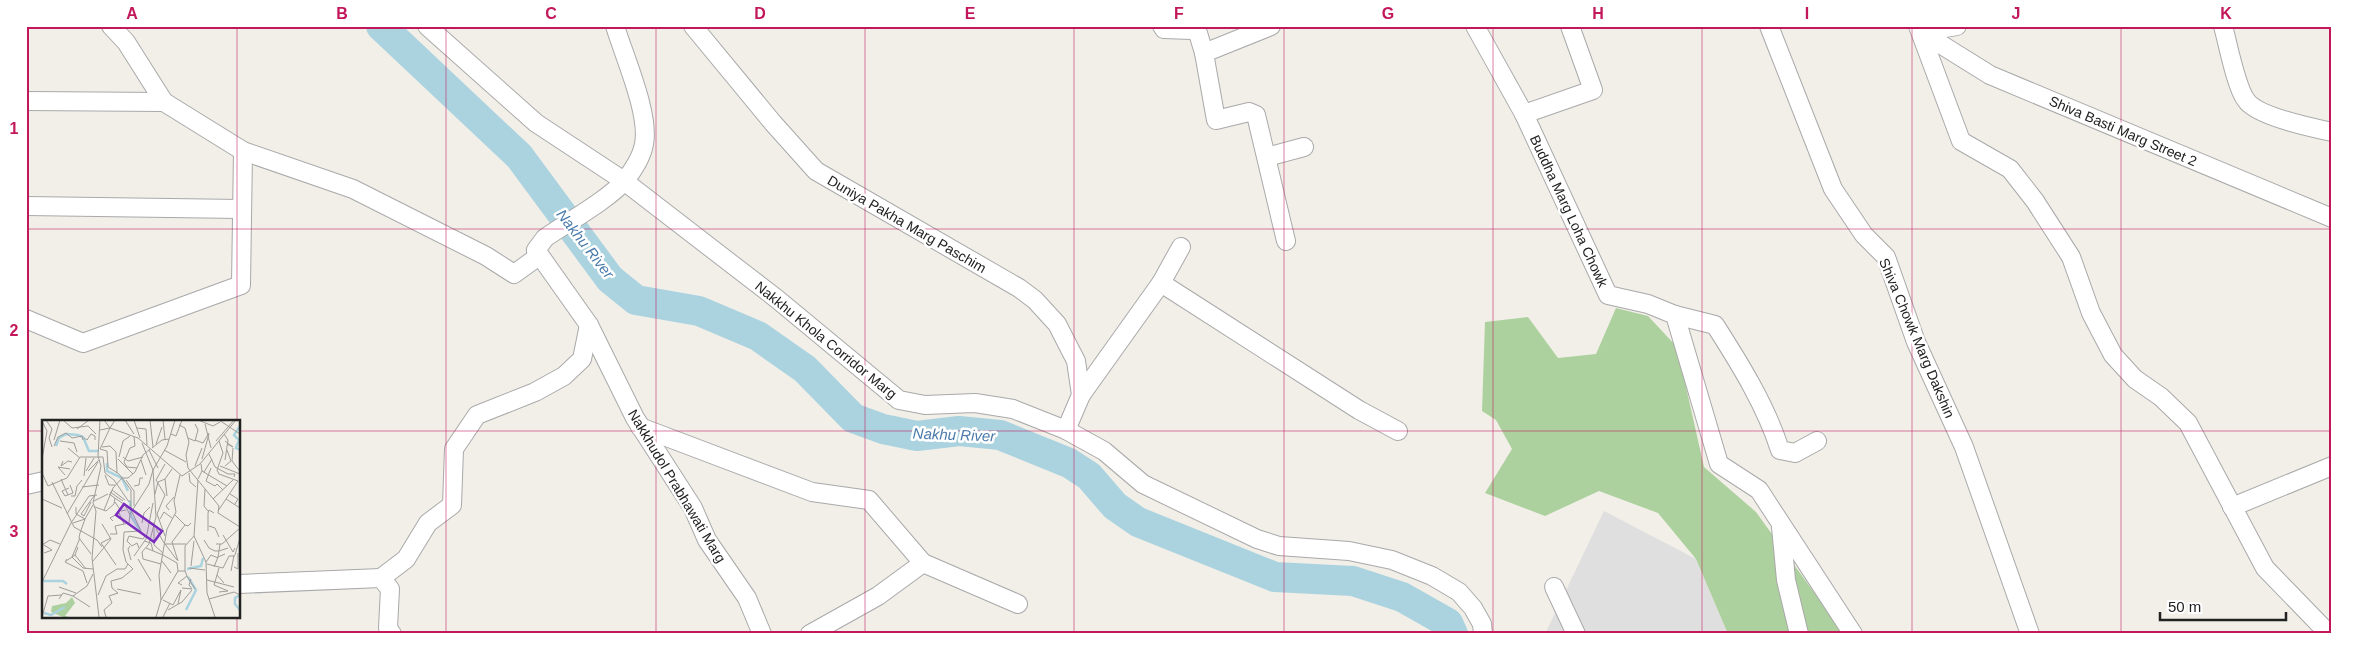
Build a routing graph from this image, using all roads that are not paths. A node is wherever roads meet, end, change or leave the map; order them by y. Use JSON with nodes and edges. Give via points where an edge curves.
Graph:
{"nodes":[{"id":1,"x":111,"y":26,"type":"edge"},
{"id":2,"x":428,"y":26,"type":"edge"},
{"id":3,"x":614,"y":26,"type":"edge"},
{"id":4,"x":693,"y":26,"type":"edge"},
{"id":5,"x":1162,"y":26,"type":"edge"},
{"id":6,"x":1271,"y":26,"type":"edge"},
{"id":7,"x":1475,"y":26,"type":"edge"},
{"id":8,"x":1570,"y":26,"type":"edge"},
{"id":9,"x":1769,"y":26,"type":"edge"},
{"id":10,"x":1957,"y":26,"type":"edge"},
{"id":11,"x":2223,"y":26,"type":"edge"},
{"id":12,"x":1197,"y":29,"type":"edge"},
{"id":13,"x":1920,"y":29,"type":"edge"},
{"id":14,"x":1204,"y":53,"type":"junction"},
{"id":15,"x":26,"y":101,"type":"edge"},
{"id":16,"x":164,"y":102,"type":"junction"},
{"id":17,"x":1524,"y":114,"type":"junction"},
{"id":18,"x":2332,"y":132,"type":"edge"},
{"id":19,"x":1304,"y":147,"type":"dead end"},
{"id":20,"x":243,"y":151,"type":"junction"},
{"id":21,"x":1267,"y":157,"type":"junction"},
{"id":22,"x":619,"y":186,"type":"junction"},
{"id":23,"x":26,"y":206,"type":"edge"},
{"id":24,"x":241,"y":209,"type":"junction"},
{"id":25,"x":2332,"y":218,"type":"edge"},
{"id":26,"x":1286,"y":242,"type":"dead end"},
{"id":27,"x":1181,"y":247,"type":"dead end"},
{"id":28,"x":539,"y":256,"type":"junction"},
{"id":29,"x":1161,"y":282,"type":"junction"},
{"id":30,"x":1675,"y":315,"type":"junction"},
{"id":31,"x":26,"y":319,"type":"edge"},
{"id":32,"x":589,"y":325,"type":"junction"},
{"id":33,"x":1081,"y":395,"type":"junction"},
{"id":34,"x":640,"y":427,"type":"junction"},
{"id":35,"x":1066,"y":430,"type":"junction"},
{"id":36,"x":1398,"y":431,"type":"dead end"},
{"id":37,"x":1817,"y":440,"type":"dead end"},
{"id":38,"x":2332,"y":466,"type":"edge"},
{"id":39,"x":42,"y":481,"type":"edge"},
{"id":40,"x":26,"y":485,"type":"edge"},
{"id":41,"x":2232,"y":507,"type":"junction"},
{"id":42,"x":1781,"y":524,"type":"junction"},
{"id":43,"x":923,"y":563,"type":"junction"},
{"id":44,"x":381,"y":578,"type":"junction"},
{"id":45,"x":240,"y":584,"type":"edge"},
{"id":46,"x":1554,"y":587,"type":"dead end"},
{"id":47,"x":1018,"y":604,"type":"dead end"},
{"id":48,"x":392,"y":634,"type":"edge"},
{"id":49,"x":762,"y":634,"type":"edge"},
{"id":50,"x":810,"y":634,"type":"edge"},
{"id":51,"x":1483,"y":634,"type":"edge"},
{"id":52,"x":1576,"y":634,"type":"edge"},
{"id":53,"x":1799,"y":634,"type":"edge"},
{"id":54,"x":1853,"y":634,"type":"edge"},
{"id":55,"x":2030,"y":634,"type":"edge"},
{"id":56,"x":2329,"y":634,"type":"edge"}],
"edges":[{"from":1,"to":16,"type":"street","via":[[126,42]]},
{"from":2,"to":22,"type":"street","name":"Nakkhu Khola Corridor Marg","via":[[536,123]]},
{"from":3,"to":22,"type":"street","via":[[639,100],[645,144]]},
{"from":4,"to":33,"type":"street","name":"Duniya Pakha Marg Paschim","via":[[816,171],[1035,300],[1057,324],[1076,361]]},
{"from":5,"to":12,"type":"street","via":[[1168,30]]},
{"from":6,"to":14,"type":"street"},
{"from":7,"to":17,"type":"street","name":"Buddha Marg Loha Chowk"},
{"from":8,"to":17,"type":"street","via":[[1593,90]]},
{"from":9,"to":55,"type":"street","name":"Shiva Chowk Marg Dakshin","via":[[1834,189],[1864,235],[1886,256],[1916,342],[1964,447]]},
{"from":10,"to":13,"type":"street"},
{"from":11,"to":18,"type":"street","via":[[2240,91],[2252,107],[2302,126]]},
{"from":12,"to":14,"type":"street"},
{"from":13,"to":25,"type":"street","name":"Shiva Basti Marg Street 2","via":[[1990,75]]},
{"from":13,"to":41,"type":"street","via":[[1961,141],[2010,169],[2035,201],[2071,257],[2091,313],[2113,355],[2135,379],[2161,397],[2188,423]]},
{"from":14,"to":21,"type":"street","via":[[1215,119],[1219,121],[1254,113]]},
{"from":15,"to":16,"type":"street"},
{"from":16,"to":20,"type":"street"},
{"from":17,"to":30,"type":"street","name":"Buddha Marg Loha Chowk","via":[[1608,295],[1648,304]]},
{"from":19,"to":21,"type":"street"},
{"from":20,"to":24,"type":"street"},
{"from":20,"to":28,"type":"street","via":[[353,189],[486,256],[514,274]]},
{"from":21,"to":26,"type":"street"},
{"from":22,"to":28,"type":"street","via":[[544,238],[536,250]]},
{"from":22,"to":35,"type":"street","name":"Nakkhu Khola Corridor Marg","via":[[777,299],[899,400],[925,405],[975,403],[1013,409]]},
{"from":23,"to":24,"type":"street"},
{"from":24,"to":31,"type":"street","via":[[241,285],[83,343]]},
{"from":27,"to":29,"type":"street"},
{"from":28,"to":32,"type":"street","name":"Nakkhudol Prabhawati Marg"},
{"from":29,"to":33,"type":"street"},
{"from":29,"to":36,"type":"street","via":[[1359,410]]},
{"from":30,"to":37,"type":"street","name":"Buddha Marg Loha Chowk","via":[[1715,325],[1738,360],[1780,450],[1795,453]]},
{"from":30,"to":42,"type":"street","via":[[1719,464],[1759,490]]},
{"from":32,"to":34,"type":"street","name":"Nakkhudol Prabhawati Marg"},
{"from":32,"to":44,"type":"street","via":[[582,360],[564,376],[535,392],[477,414],[454,449],[452,505],[428,523],[406,559]]},
{"from":33,"to":35,"type":"street"},
{"from":34,"to":43,"type":"street","via":[[812,492],[869,500]]},
{"from":34,"to":49,"type":"street","name":"Nakkhudol Prabhawati Marg","via":[[693,508],[707,540],[747,598]]},
{"from":35,"to":51,"type":"street","name":"Nakkhu Khola Corridor Marg","via":[[1104,451],[1143,484],[1257,539],[1278,546],[1349,551],[1392,560],[1432,576],[1458,592],[1482,624]]},
{"from":38,"to":41,"type":"street"},
{"from":39,"to":40,"type":"street"},
{"from":41,"to":56,"type":"street","via":[[2265,568]]},
{"from":42,"to":53,"type":"street","via":[[1786,580]]},
{"from":42,"to":54,"type":"street"},
{"from":43,"to":47,"type":"street"},
{"from":43,"to":50,"type":"street","via":[[878,596]]},
{"from":44,"to":45,"type":"street"},
{"from":44,"to":48,"type":"street","via":[[390,589],[388,628]]},
{"from":46,"to":52,"type":"street"}]}
